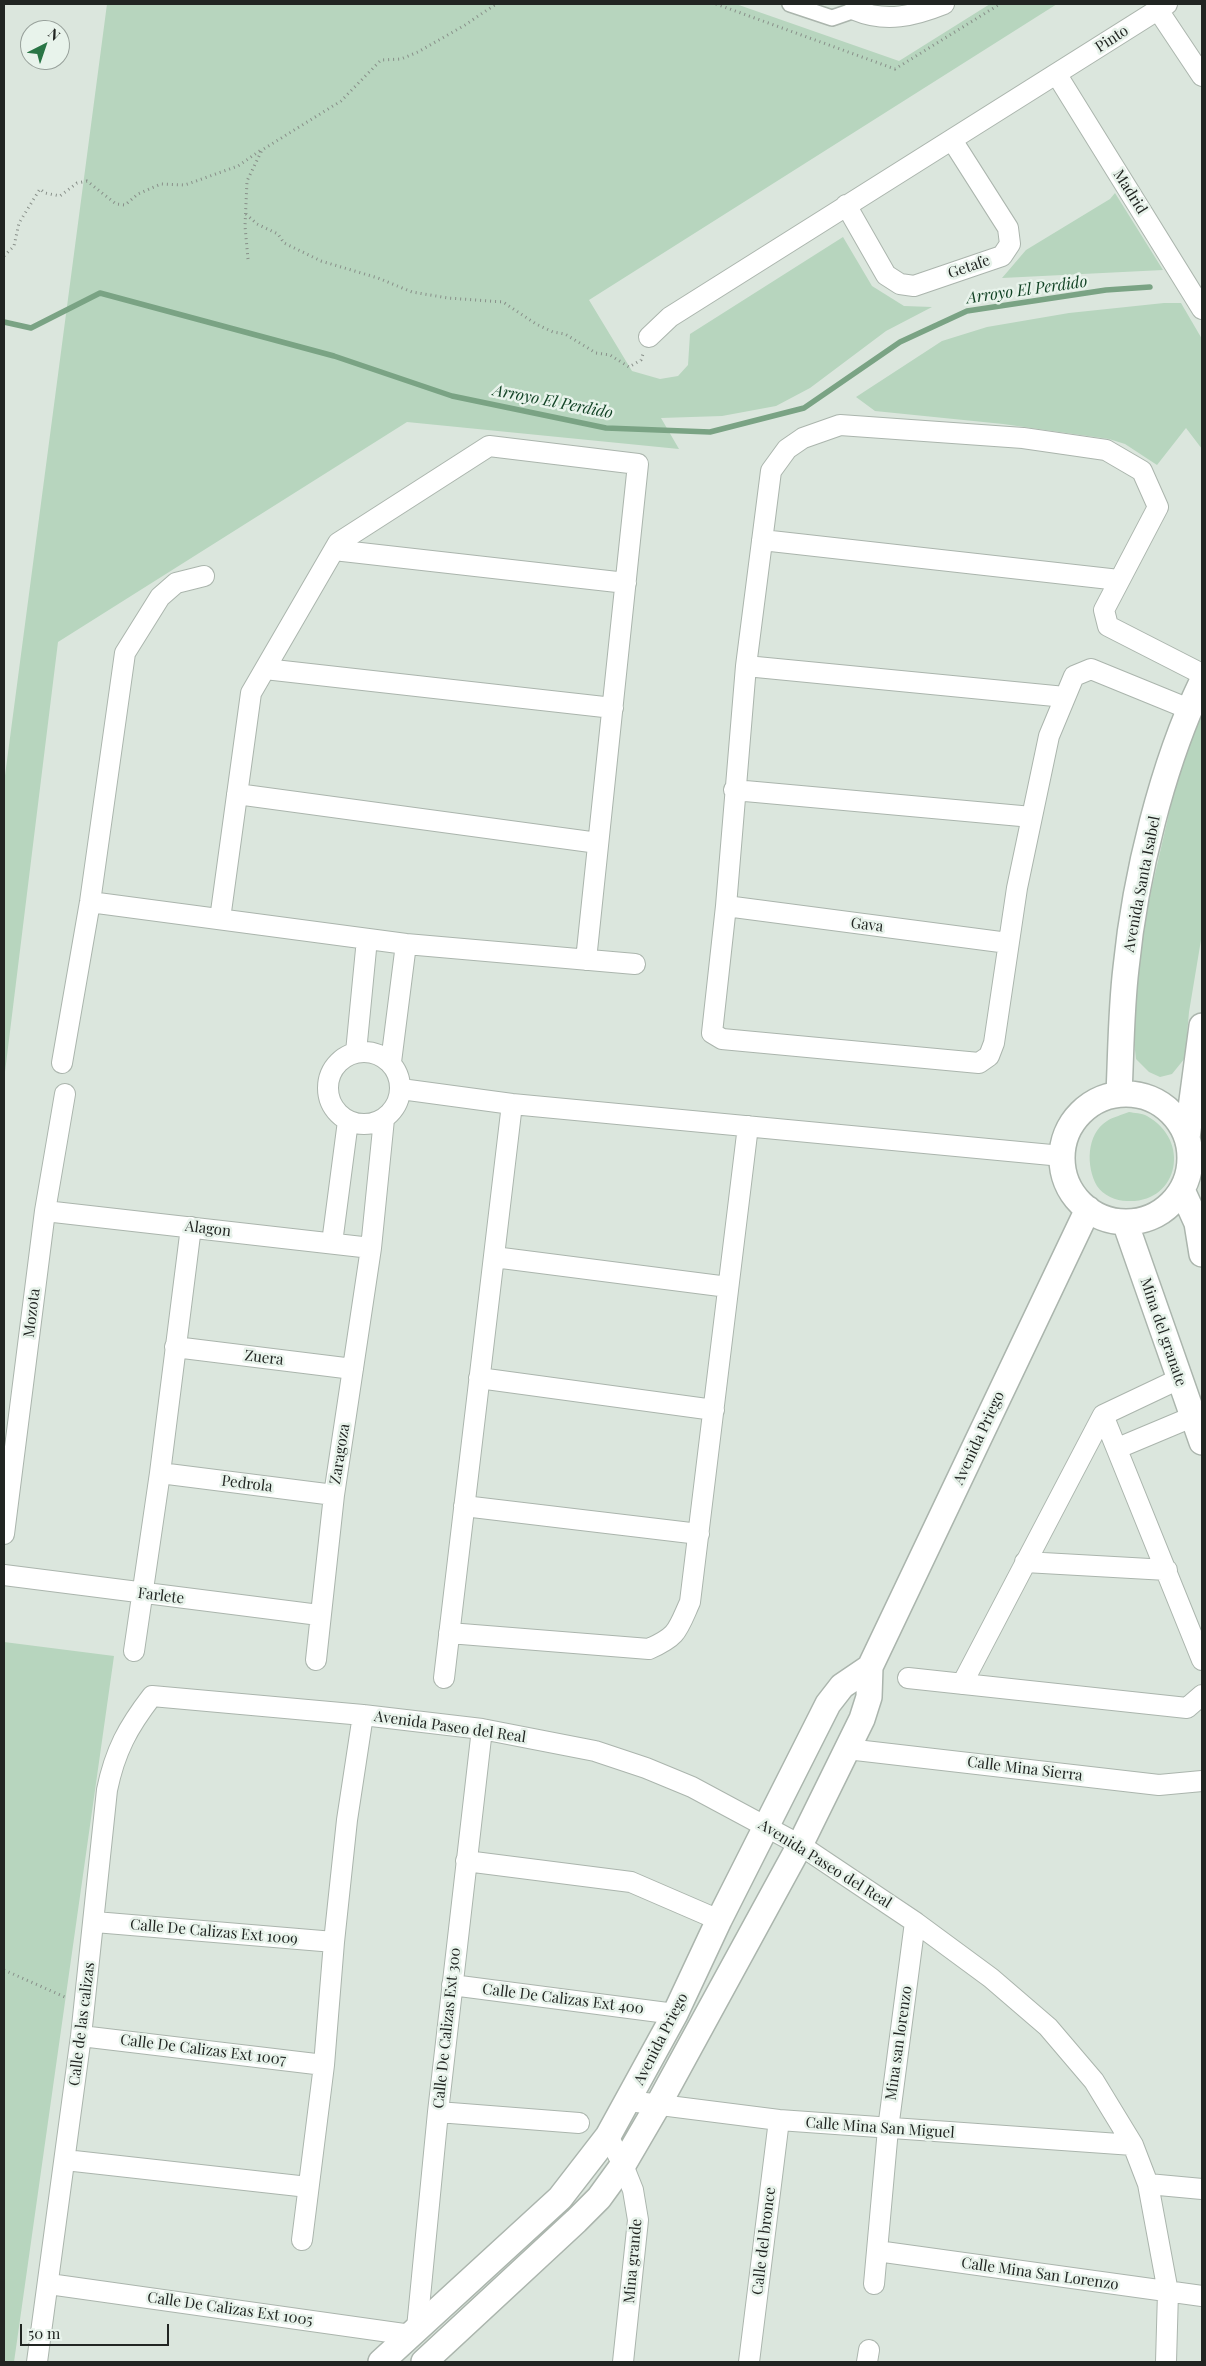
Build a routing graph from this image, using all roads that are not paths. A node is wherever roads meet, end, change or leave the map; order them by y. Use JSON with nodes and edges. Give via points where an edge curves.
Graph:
{"nodes":[{"id":1,"x":790,"y":4,"type":"edge"},
{"id":2,"x":944,"y":4,"type":"edge"},
{"id":3,"x":856,"y":7,"type":"edge"},
{"id":4,"x":1162,"y":7,"type":"edge"},
{"id":5,"x":1057,"y":75,"type":"junction"},
{"id":6,"x":1202,"y":76,"type":"edge"},
{"id":7,"x":952,"y":140,"type":"junction"},
{"id":8,"x":846,"y":205,"type":"junction"},
{"id":9,"x":1202,"y":308,"type":"edge"},
{"id":10,"x":649,"y":337,"type":"road end"},
{"id":11,"x":762,"y":540,"type":"junction"},
{"id":12,"x":334,"y":550,"type":"junction"},
{"id":13,"x":204,"y":576,"type":"dead end"},
{"id":14,"x":1119,"y":580,"type":"junction"},
{"id":15,"x":626,"y":583,"type":"junction"},
{"id":16,"x":746,"y":666,"type":"junction"},
{"id":17,"x":265,"y":669,"type":"junction"},
{"id":18,"x":1202,"y":674,"type":"edge"},
{"id":19,"x":1202,"y":682,"type":"edge"},
{"id":20,"x":1065,"y":697,"type":"junction"},
{"id":21,"x":613,"y":708,"type":"junction"},
{"id":22,"x":1189,"y":709,"type":"junction"},
{"id":23,"x":734,"y":790,"type":"junction"},
{"id":24,"x":237,"y":794,"type":"junction"},
{"id":25,"x":1032,"y":817,"type":"junction"},
{"id":26,"x":598,"y":843,"type":"junction"},
{"id":27,"x":90,"y":902,"type":"junction"},
{"id":28,"x":726,"y":906,"type":"junction"},
{"id":29,"x":220,"y":919,"type":"junction"},
{"id":30,"x":367,"y":939,"type":"junction"},
{"id":31,"x":406,"y":944,"type":"junction"},
{"id":32,"x":1008,"y":944,"type":"junction"},
{"id":33,"x":586,"y":960,"type":"junction"},
{"id":34,"x":635,"y":964,"type":"dead end"},
{"id":35,"x":1202,"y":1026,"type":"edge"},
{"id":36,"x":356,"y":1052,"type":"junction"},
{"id":37,"x":391,"y":1062,"type":"junction"},
{"id":38,"x":62,"y":1063,"type":"dead end"},
{"id":39,"x":400,"y":1089,"type":"junction"},
{"id":40,"x":65,"y":1094,"type":"dead end"},
{"id":41,"x":1119,"y":1094,"type":"junction"},
{"id":42,"x":512,"y":1104,"type":"junction"},
{"id":43,"x":384,"y":1120,"type":"junction"},
{"id":44,"x":348,"y":1121,"type":"junction"},
{"id":45,"x":748,"y":1126,"type":"junction"},
{"id":46,"x":1187,"y":1138,"type":"junction"},
{"id":47,"x":1062,"y":1156,"type":"junction"},
{"id":48,"x":1182,"y":1190,"type":"junction"},
{"id":49,"x":1088,"y":1209,"type":"junction"},
{"id":50,"x":45,"y":1211,"type":"junction"},
{"id":51,"x":1125,"y":1222,"type":"junction"},
{"id":52,"x":191,"y":1227,"type":"junction"},
{"id":53,"x":332,"y":1244,"type":"junction"},
{"id":54,"x":371,"y":1248,"type":"junction"},
{"id":55,"x":1202,"y":1254,"type":"edge"},
{"id":56,"x":494,"y":1257,"type":"junction"},
{"id":57,"x":728,"y":1287,"type":"junction"},
{"id":58,"x":175,"y":1347,"type":"junction"},
{"id":59,"x":353,"y":1369,"type":"junction"},
{"id":60,"x":480,"y":1378,"type":"junction"},
{"id":61,"x":1179,"y":1379,"type":"junction"},
{"id":62,"x":714,"y":1410,"type":"junction"},
{"id":63,"x":1103,"y":1415,"type":"junction"},
{"id":64,"x":1192,"y":1417,"type":"junction"},
{"id":65,"x":1202,"y":1442,"type":"edge"},
{"id":66,"x":1118,"y":1448,"type":"junction"},
{"id":67,"x":160,"y":1473,"type":"junction"},
{"id":68,"x":334,"y":1495,"type":"junction"},
{"id":69,"x":464,"y":1506,"type":"junction"},
{"id":70,"x":4,"y":1534,"type":"edge"},
{"id":71,"x":699,"y":1534,"type":"junction"},
{"id":72,"x":1025,"y":1562,"type":"junction"},
{"id":73,"x":1167,"y":1570,"type":"junction"},
{"id":74,"x":4,"y":1575,"type":"edge"},
{"id":75,"x":141,"y":1593,"type":"junction"},
{"id":76,"x":319,"y":1615,"type":"junction"},
{"id":77,"x":450,"y":1633,"type":"junction"},
{"id":78,"x":134,"y":1650,"type":"dead end"},
{"id":79,"x":316,"y":1660,"type":"dead end"},
{"id":80,"x":1202,"y":1660,"type":"edge"},
{"id":81,"x":870,"y":1667,"type":"junction"},
{"id":82,"x":444,"y":1678,"type":"dead end"},
{"id":83,"x":908,"y":1678,"type":"dead end"},
{"id":84,"x":962,"y":1684,"type":"junction"},
{"id":85,"x":1202,"y":1695,"type":"edge"},
{"id":86,"x":152,"y":1696,"type":"joint"},
{"id":87,"x":363,"y":1715,"type":"junction"},
{"id":88,"x":482,"y":1729,"type":"junction"},
{"id":89,"x":847,"y":1749,"type":"junction"},
{"id":90,"x":1202,"y":1781,"type":"edge"},
{"id":91,"x":767,"y":1826,"type":"junction"},
{"id":92,"x":800,"y":1845,"type":"junction"},
{"id":93,"x":466,"y":1861,"type":"junction"},
{"id":94,"x":719,"y":1920,"type":"junction"},
{"id":95,"x":95,"y":1922,"type":"junction"},
{"id":96,"x":915,"y":1922,"type":"junction"},
{"id":97,"x":334,"y":1942,"type":"junction"},
{"id":98,"x":452,"y":1985,"type":"junction"},
{"id":99,"x":675,"y":2014,"type":"junction"},
{"id":100,"x":81,"y":2036,"type":"junction"},
{"id":101,"x":324,"y":2065,"type":"junction"},
{"id":102,"x":629,"y":2101,"type":"junction"},
{"id":103,"x":658,"y":2105,"type":"junction"},
{"id":104,"x":438,"y":2112,"type":"junction"},
{"id":105,"x":779,"y":2120,"type":"junction"},
{"id":106,"x":579,"y":2123,"type":"dead end"},
{"id":107,"x":888,"y":2129,"type":"junction"},
{"id":108,"x":608,"y":2136,"type":"junction"},
{"id":109,"x":1133,"y":2145,"type":"junction"},
{"id":110,"x":65,"y":2160,"type":"junction"},
{"id":111,"x":624,"y":2165,"type":"junction"},
{"id":112,"x":1148,"y":2184,"type":"junction"},
{"id":113,"x":308,"y":2186,"type":"junction"},
{"id":114,"x":1202,"y":2189,"type":"edge"},
{"id":115,"x":302,"y":2240,"type":"dead end"},
{"id":116,"x":877,"y":2251,"type":"junction"},
{"id":117,"x":49,"y":2284,"type":"junction"},
{"id":118,"x":874,"y":2284,"type":"dead end"},
{"id":119,"x":1168,"y":2292,"type":"junction"},
{"id":120,"x":1202,"y":2296,"type":"edge"},
{"id":121,"x":414,"y":2332,"type":"junction"},
{"id":122,"x":37,"y":2362,"type":"edge"},
{"id":123,"x":381,"y":2362,"type":"edge"},
{"id":124,"x":424,"y":2362,"type":"edge"},
{"id":125,"x":623,"y":2362,"type":"edge"},
{"id":126,"x":749,"y":2362,"type":"edge"},
{"id":127,"x":1166,"y":2362,"type":"edge"}],
"edges":[{"from":1,"to":3,"type":"street","via":[[832,18]]},
{"from":2,"to":3,"type":"street","via":[[893,18],[869,16]]},
{"from":4,"to":5,"type":"street","name":"Pinto"},
{"from":4,"to":6,"type":"street"},
{"from":5,"to":7,"type":"street","name":"Pinto"},
{"from":5,"to":9,"type":"street","name":"Madrid"},
{"from":7,"to":8,"type":"street","name":"Pinto"},
{"from":7,"to":8,"type":"street","name":"Getafe","via":[[1008,228],[1010,244],[1002,256],[914,286],[900,284],[886,275]]},
{"from":8,"to":10,"type":"street","name":"Pinto","via":[[670,317]]},
{"from":11,"to":14,"type":"street"},
{"from":11,"to":14,"type":"street","via":[[771,471],[787,450],[803,438],[840,425],[1023,438],[1106,450],[1142,471],[1158,507]]},
{"from":11,"to":16,"type":"street"},
{"from":12,"to":15,"type":"street"},
{"from":12,"to":15,"type":"street","via":[[338,543],[488,446],[507,448],[638,464]]},
{"from":12,"to":17,"type":"street"},
{"from":13,"to":27,"type":"street","via":[[176,583],[160,598],[126,653]]},
{"from":14,"to":18,"type":"street","via":[[1104,610],[1108,626]]},
{"from":15,"to":21,"type":"street"},
{"from":16,"to":20,"type":"street"},
{"from":16,"to":23,"type":"street"},
{"from":17,"to":21,"type":"street"},
{"from":17,"to":24,"type":"street","via":[[251,693]]},
{"from":19,"to":22,"type":"street","name":"Avenida Santa Isabel"},
{"from":20,"to":22,"type":"street","via":[[1074,676],[1092,669]]},
{"from":20,"to":25,"type":"street","via":[[1049,736]]},
{"from":21,"to":26,"type":"street"},
{"from":22,"to":41,"type":"street","name":"Avenida Santa Isabel","via":[[1160,797],[1130,930]]},
{"from":23,"to":25,"type":"street"},
{"from":23,"to":28,"type":"street"},
{"from":24,"to":26,"type":"street"},
{"from":24,"to":29,"type":"street"},
{"from":25,"to":32,"type":"street"},
{"from":26,"to":33,"type":"street"},
{"from":27,"to":29,"type":"street"},
{"from":27,"to":38,"type":"street"},
{"from":28,"to":32,"type":"street","name":"Gava"},
{"from":28,"to":32,"type":"street","via":[[712,1033],[722,1039],[979,1063],[989,1056],[994,1043]]},
{"from":29,"to":30,"type":"street"},
{"from":30,"to":31,"type":"street"},
{"from":30,"to":36,"type":"street"},
{"from":31,"to":33,"type":"street"},
{"from":31,"to":37,"type":"street"},
{"from":33,"to":34,"type":"street"},
{"from":35,"to":46,"type":"street"},
{"from":36,"to":37,"type":"street","via":[[368,1051]]},
{"from":36,"to":44,"type":"street","via":[[344,1057],[329,1077],[331,1102]]},
{"from":37,"to":39,"type":"street","via":[[398,1073]]},
{"from":39,"to":42,"type":"street"},
{"from":39,"to":43,"type":"street","via":[[397,1106]]},
{"from":40,"to":50,"type":"street","name":"Mozota"},
{"from":41,"to":46,"type":"street","via":[[1134,1094],[1163,1105]]},
{"from":41,"to":47,"type":"street","via":[[1090,1104],[1079,1114],[1070,1126]]},
{"from":42,"to":45,"type":"street"},
{"from":42,"to":56,"type":"street"},
{"from":43,"to":44,"type":"street","via":[[372,1124]]},
{"from":43,"to":54,"type":"street","name":"Zaragoza"},
{"from":44,"to":53,"type":"street"},
{"from":45,"to":47,"type":"street"},
{"from":45,"to":57,"type":"street"},
{"from":46,"to":48,"type":"street","via":[[1190,1165]]},
{"from":47,"to":49,"type":"street","via":[[1068,1186]]},
{"from":48,"to":51,"type":"street","via":[[1174,1201],[1152,1217]]},
{"from":48,"to":55,"type":"street","via":[[1197,1223]]},
{"from":49,"to":51,"type":"street","via":[[1112,1221]]},
{"from":49,"to":81,"type":"street","name":"Avenida Priego"},
{"from":50,"to":52,"type":"street","name":"Alagon"},
{"from":50,"to":70,"type":"street","name":"Mozota"},
{"from":51,"to":61,"type":"street","name":"Mina del granate"},
{"from":52,"to":53,"type":"street","name":"Alagon"},
{"from":52,"to":58,"type":"street"},
{"from":53,"to":54,"type":"street","name":"Alagon"},
{"from":54,"to":59,"type":"street","name":"Zaragoza"},
{"from":56,"to":57,"type":"street"},
{"from":56,"to":60,"type":"street"},
{"from":57,"to":62,"type":"street"},
{"from":58,"to":59,"type":"street","name":"Zuera"},
{"from":58,"to":67,"type":"street"},
{"from":59,"to":68,"type":"street","name":"Zaragoza"},
{"from":60,"to":62,"type":"street"},
{"from":60,"to":69,"type":"street"},
{"from":61,"to":63,"type":"street"},
{"from":61,"to":64,"type":"street","name":"Mina del granate"},
{"from":62,"to":71,"type":"street"},
{"from":63,"to":66,"type":"street"},
{"from":63,"to":72,"type":"street"},
{"from":64,"to":65,"type":"street","name":"Mina del granate"},
{"from":64,"to":66,"type":"street"},
{"from":66,"to":73,"type":"street"},
{"from":67,"to":68,"type":"street","name":"Pedrola"},
{"from":67,"to":75,"type":"street"},
{"from":68,"to":76,"type":"street","name":"Zaragoza"},
{"from":69,"to":71,"type":"street"},
{"from":69,"to":77,"type":"street"},
{"from":71,"to":77,"type":"street","via":[[690,1602],[680,1626],[670,1639],[649,1649]]},
{"from":72,"to":73,"type":"street"},
{"from":72,"to":84,"type":"street"},
{"from":73,"to":80,"type":"street"},
{"from":74,"to":75,"type":"street","name":"Farlete"},
{"from":75,"to":76,"type":"street","name":"Farlete"},
{"from":75,"to":78,"type":"street"},
{"from":76,"to":79,"type":"street","name":"Zaragoza"},
{"from":77,"to":82,"type":"street"},
{"from":81,"to":89,"type":"street","name":"Avenida Priego","via":[[866,1707]]},
{"from":81,"to":91,"type":"street","name":"Avenida Priego","via":[[835,1694]]},
{"from":83,"to":84,"type":"street"},
{"from":84,"to":85,"type":"street","via":[[1188,1708]]},
{"from":86,"to":87,"type":"street","name":"Avenida Paseo del Real"},
{"from":86,"to":95,"type":"street","name":"Calle de las calizas","via":[[125,1734],[113,1760],[107,1790]]},
{"from":87,"to":88,"type":"street","name":"Avenida Paseo del Real"},
{"from":87,"to":97,"type":"street","via":[[347,1820]]},
{"from":88,"to":91,"type":"street","name":"Avenida Paseo del Real","via":[[595,1750],[692,1788]]},
{"from":88,"to":93,"type":"street","name":"Calle De Calizas Ext 300"},
{"from":89,"to":90,"type":"street","name":"Calle Mina Sierra","via":[[1160,1785]]},
{"from":89,"to":92,"type":"street","name":"Avenida Priego"},
{"from":91,"to":92,"type":"street","name":"Avenida Paseo del Real"},
{"from":91,"to":94,"type":"street","name":"Avenida Priego"},
{"from":92,"to":96,"type":"street","name":"Avenida Paseo del Real"},
{"from":92,"to":103,"type":"street","name":"Avenida Priego"},
{"from":93,"to":94,"type":"street","via":[[631,1882]]},
{"from":93,"to":98,"type":"street","name":"Calle De Calizas Ext 300"},
{"from":94,"to":99,"type":"street","name":"Avenida Priego"},
{"from":95,"to":97,"type":"street","name":"Calle De Calizas Ext 1009"},
{"from":95,"to":100,"type":"street","name":"Calle de las calizas"},
{"from":96,"to":107,"type":"street","name":"Mina san lorenzo"},
{"from":96,"to":109,"type":"street","name":"Avenida Paseo del Real","via":[[991,1978],[1048,2027],[1094,2081]]},
{"from":97,"to":101,"type":"street"},
{"from":98,"to":99,"type":"street","name":"Calle De Calizas Ext 400"},
{"from":98,"to":104,"type":"street","name":"Calle De Calizas Ext 300"},
{"from":99,"to":102,"type":"street","name":"Avenida Priego"},
{"from":100,"to":101,"type":"street","name":"Calle De Calizas Ext 1007"},
{"from":100,"to":110,"type":"street","name":"Calle de las calizas"},
{"from":101,"to":113,"type":"street"},
{"from":102,"to":103,"type":"street","name":"Calle Mina San Miguel"},
{"from":102,"to":108,"type":"street","name":"Avenida Priego"},
{"from":103,"to":105,"type":"street","name":"Calle Mina San Miguel"},
{"from":103,"to":111,"type":"street","name":"Avenida Priego"},
{"from":104,"to":106,"type":"street"},
{"from":104,"to":121,"type":"street","name":"Calle De Calizas Ext 300"},
{"from":105,"to":107,"type":"street","name":"Calle Mina San Miguel"},
{"from":105,"to":126,"type":"street","name":"Calle del bronce"},
{"from":107,"to":109,"type":"street","name":"Calle Mina San Miguel"},
{"from":107,"to":116,"type":"street","name":"Mina san lorenzo"},
{"from":108,"to":111,"type":"street","name":"Mina grande"},
{"from":108,"to":121,"type":"street","name":"Avenida Priego","via":[[560,2198]]},
{"from":109,"to":112,"type":"street","name":"Avenida Paseo del Real"},
{"from":110,"to":113,"type":"street"},
{"from":110,"to":117,"type":"street","name":"Calle de las calizas"},
{"from":111,"to":124,"type":"street","name":"Avenida Priego","via":[[576,2221]]},
{"from":111,"to":125,"type":"street","name":"Mina grande","via":[[633,2190],[638,2220]]},
{"from":112,"to":114,"type":"street"},
{"from":112,"to":119,"type":"street","name":"Avenida Paseo del Real"},
{"from":113,"to":115,"type":"street"},
{"from":116,"to":118,"type":"street","name":"Mina san lorenzo"},
{"from":116,"to":119,"type":"street","name":"Calle Mina San Lorenzo"},
{"from":117,"to":121,"type":"street","name":"Calle De Calizas Ext 1005"},
{"from":117,"to":122,"type":"street","name":"Calle de las calizas"},
{"from":119,"to":120,"type":"street","name":"Calle Mina San Lorenzo"},
{"from":119,"to":127,"type":"street","name":"Avenida Paseo del Real"},
{"from":121,"to":123,"type":"street","name":"Avenida Priego"}]}
